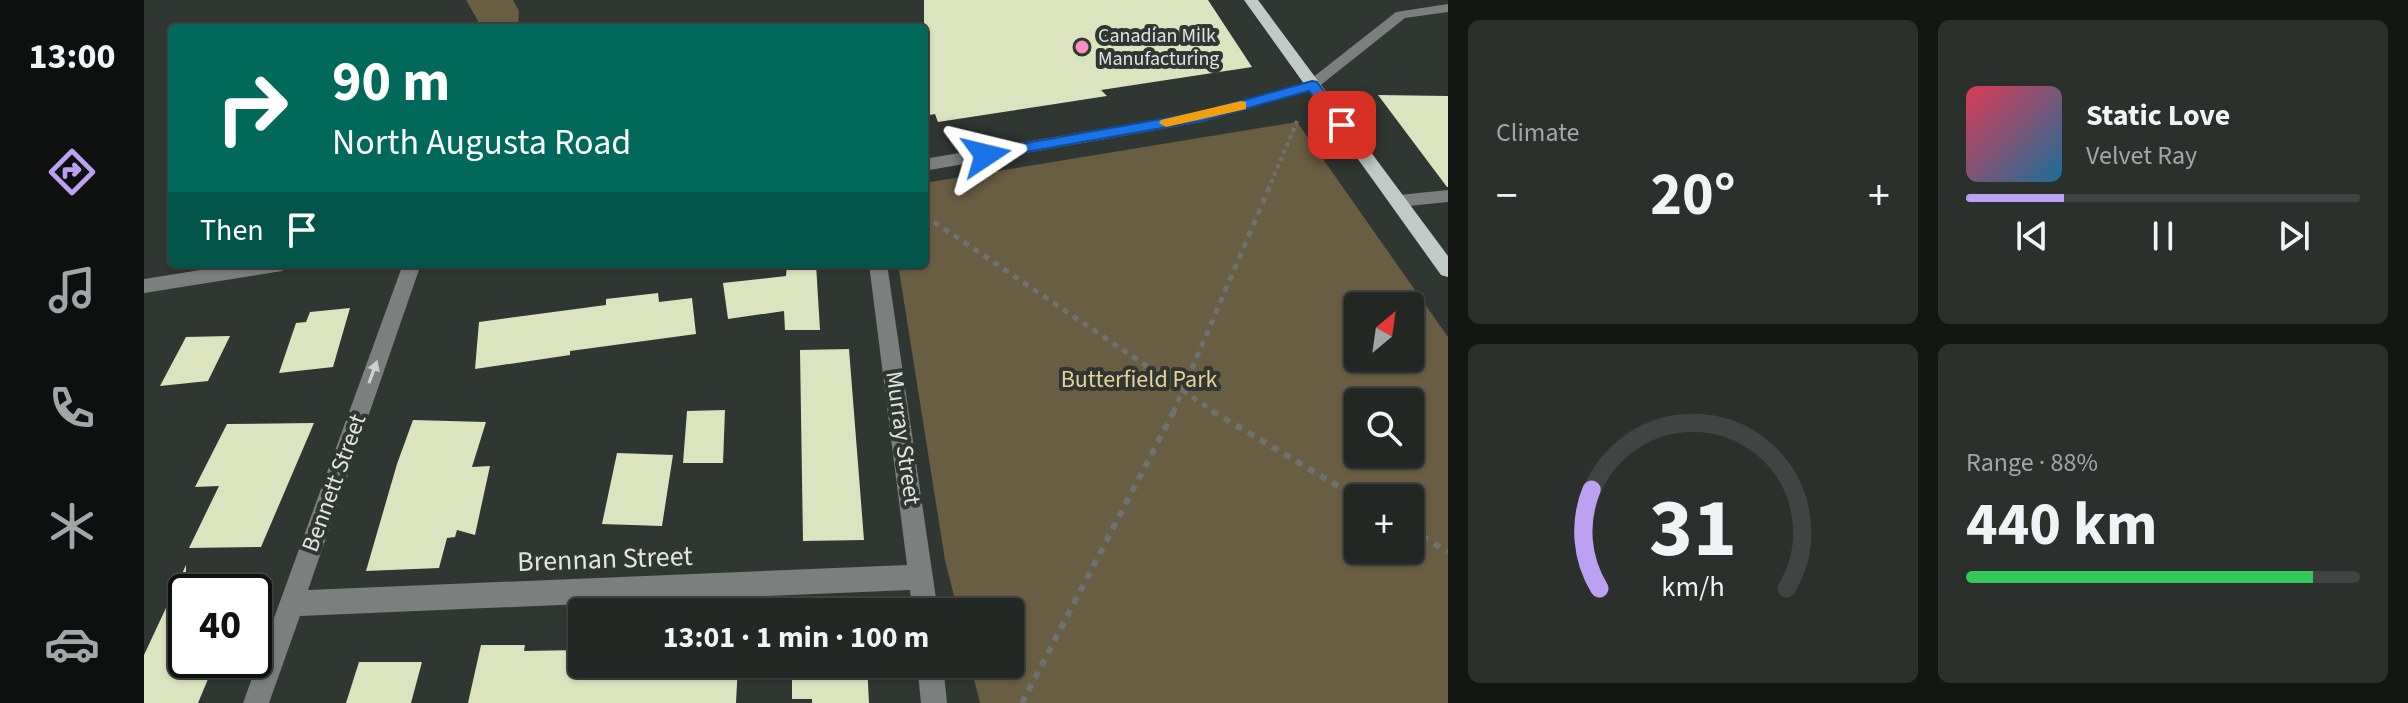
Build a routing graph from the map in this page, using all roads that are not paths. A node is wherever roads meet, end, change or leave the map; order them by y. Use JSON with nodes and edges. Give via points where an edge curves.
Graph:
{"nodes":[{"id":1,"x":1251,"y":0,"type":"edge"},
{"id":2,"x":1448,"y":8,"type":"edge"},
{"id":3,"x":1312,"y":85,"type":"junction"},
{"id":4,"x":928,"y":164,"type":"edge"},
{"id":5,"x":1448,"y":196,"type":"edge"},
{"id":6,"x":1399,"y":201,"type":"junction"},
{"id":7,"x":257,"y":268,"type":"edge"},
{"id":8,"x":411,"y":268,"type":"edge"},
{"id":9,"x":879,"y":268,"type":"edge"},
{"id":10,"x":1448,"y":270,"type":"edge"},
{"id":11,"x":144,"y":286,"type":"edge"},
{"id":12,"x":922,"y":577,"type":"junction"},
{"id":13,"x":924,"y":598,"type":"edge"},
{"id":14,"x":290,"y":604,"type":"junction"},
{"id":15,"x":931,"y":678,"type":"edge"},
{"id":16,"x":256,"y":703,"type":"edge"},
{"id":17,"x":934,"y":703,"type":"edge"}],
"edges":[{"from":1,"to":3,"type":"main road"},
{"from":2,"to":3,"type":"street","via":[[1401,15]]},
{"from":3,"to":4,"type":"street","via":[[1202,117]]},
{"from":3,"to":6,"type":"main road"},
{"from":5,"to":6,"type":"street"},
{"from":6,"to":10,"type":"main road"},
{"from":7,"to":11,"type":"street"},
{"from":14,"to":8,"type":"street","name":"Bennett Street","one_way":true},
{"from":9,"to":12,"type":"street","name":"Murray Street"},
{"from":12,"to":13,"type":"street","name":"Murray Street"},
{"from":12,"to":14,"type":"street","name":"Brennan Street"},
{"from":14,"to":16,"type":"street","name":"Bennett Street"},
{"from":15,"to":17,"type":"street"}]}
